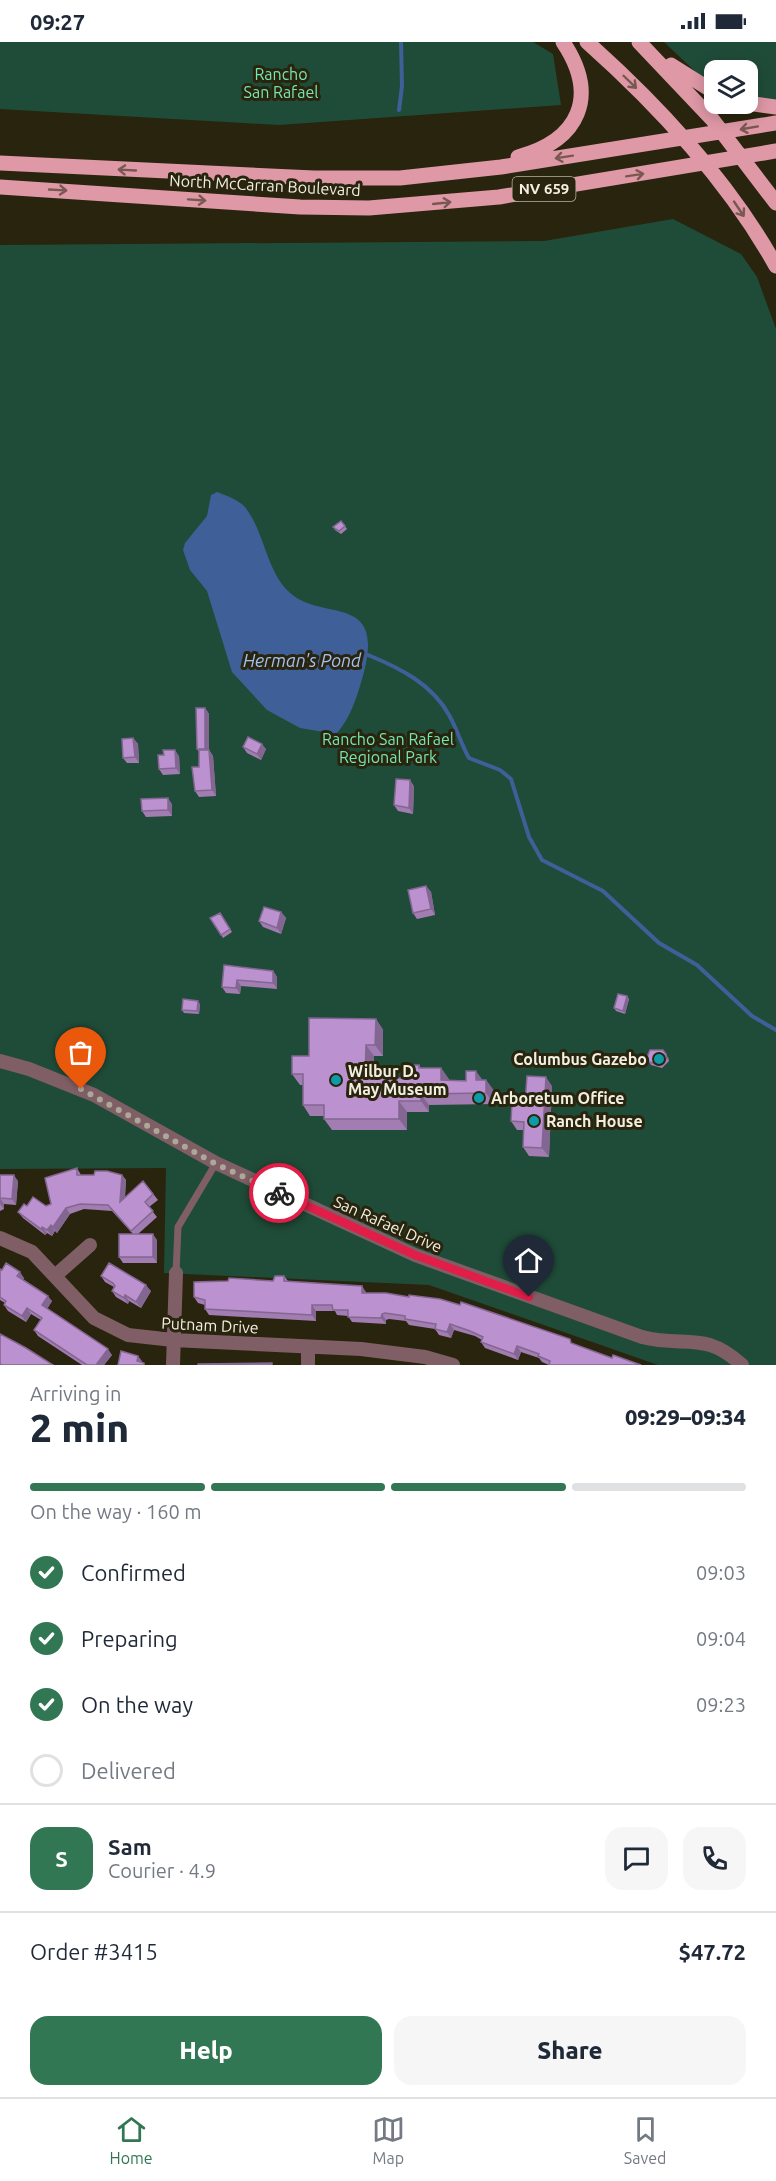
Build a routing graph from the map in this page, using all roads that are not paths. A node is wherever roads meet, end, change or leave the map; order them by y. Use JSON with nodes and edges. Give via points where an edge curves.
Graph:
{"nodes":[{"id":1,"x":563,"y":42,"type":"edge"},
{"id":2,"x":587,"y":42,"type":"edge"},
{"id":3,"x":643,"y":46,"type":"edge"},
{"id":4,"x":704,"y":86,"type":"edge"},
{"id":5,"x":758,"y":105,"type":"edge"},
{"id":6,"x":776,"y":107,"type":"edge"},
{"id":7,"x":776,"y":123,"type":"edge"},
{"id":8,"x":722,"y":132,"type":"junction"},
{"id":9,"x":684,"y":138,"type":"junction"},
{"id":10,"x":776,"y":151,"type":"edge"},
{"id":11,"x":743,"y":157,"type":"junction"},
{"id":12,"x":0,"y":163,"type":"edge"},
{"id":13,"x":704,"y":163,"type":"junction"},
{"id":14,"x":468,"y":172,"type":"junction"},
{"id":15,"x":0,"y":187,"type":"edge"},
{"id":16,"x":776,"y":202,"type":"edge"},
{"id":17,"x":776,"y":266,"type":"edge"},
{"id":18,"x":0,"y":1061,"type":"edge"},
{"id":19,"x":216,"y":1164,"type":"junction"},
{"id":20,"x":0,"y":1238,"type":"edge"},
{"id":21,"x":90,"y":1245,"type":"dead end"},
{"id":22,"x":176,"y":1273,"type":"joint"},
{"id":23,"x":56,"y":1275,"type":"junction"},
{"id":24,"x":173,"y":1340,"type":"junction"},
{"id":25,"x":308,"y":1347,"type":"junction"},
{"id":26,"x":173,"y":1365,"type":"edge"},
{"id":27,"x":308,"y":1365,"type":"edge"},
{"id":28,"x":453,"y":1365,"type":"edge"},
{"id":29,"x":742,"y":1365,"type":"edge"}],
"edges":[{"from":1,"to":14,"type":"main road","via":[[581,75],[582,91],[580,105],[564,132],[552,143],[526,155]]},
{"from":2,"to":9,"type":"main road","one_way":true},
{"from":3,"to":4,"type":"main road"},
{"from":3,"to":8,"type":"main road"},
{"from":5,"to":6,"type":"main road"},
{"from":7,"to":8,"type":"main road","name":"North McCarran Boulevard","number":"NV 659","one_way":true},
{"from":8,"to":9,"type":"main road","name":"North McCarran Boulevard","number":"NV 659"},
{"from":8,"to":11,"type":"main road"},
{"from":9,"to":13,"type":"main road"},
{"from":9,"to":14,"type":"main road","name":"North McCarran Boulevard","number":"NV 659","one_way":true},
{"from":10,"to":11,"type":"main road","name":"North McCarran Boulevard","number":"NV 659"},
{"from":11,"to":13,"type":"main road","name":"North McCarran Boulevard","number":"NV 659"},
{"from":11,"to":16,"type":"main road"},
{"from":14,"to":12,"type":"main road","name":"North McCarran Boulevard","number":"NV 659","one_way":true,"via":[[400,178],[314,178]]},
{"from":15,"to":13,"type":"main road","name":"North McCarran Boulevard","number":"NV 659","one_way":true,"via":[[369,208],[499,196]]},
{"from":13,"to":17,"type":"main road","one_way":true},
{"from":18,"to":19,"type":"street","name":"San Rafael Drive","via":[[94,1095]]},
{"from":19,"to":22,"type":"lane","via":[[178,1227]]},
{"from":19,"to":29,"type":"street","name":"San Rafael Drive","via":[[415,1255],[642,1337],[703,1341]]},
{"from":20,"to":23,"type":"street","name":"Putnam Drive","via":[[32,1252]]},
{"from":21,"to":23,"type":"street"},
{"from":22,"to":24,"type":"street"},
{"from":23,"to":24,"type":"street","name":"Putnam Drive","via":[[94,1318],[108,1326],[128,1335]]},
{"from":24,"to":25,"type":"street","name":"Putnam Drive"},
{"from":24,"to":26,"type":"street"},
{"from":25,"to":27,"type":"street"},
{"from":25,"to":28,"type":"street","name":"Putnam Drive","via":[[399,1352]]}]}
